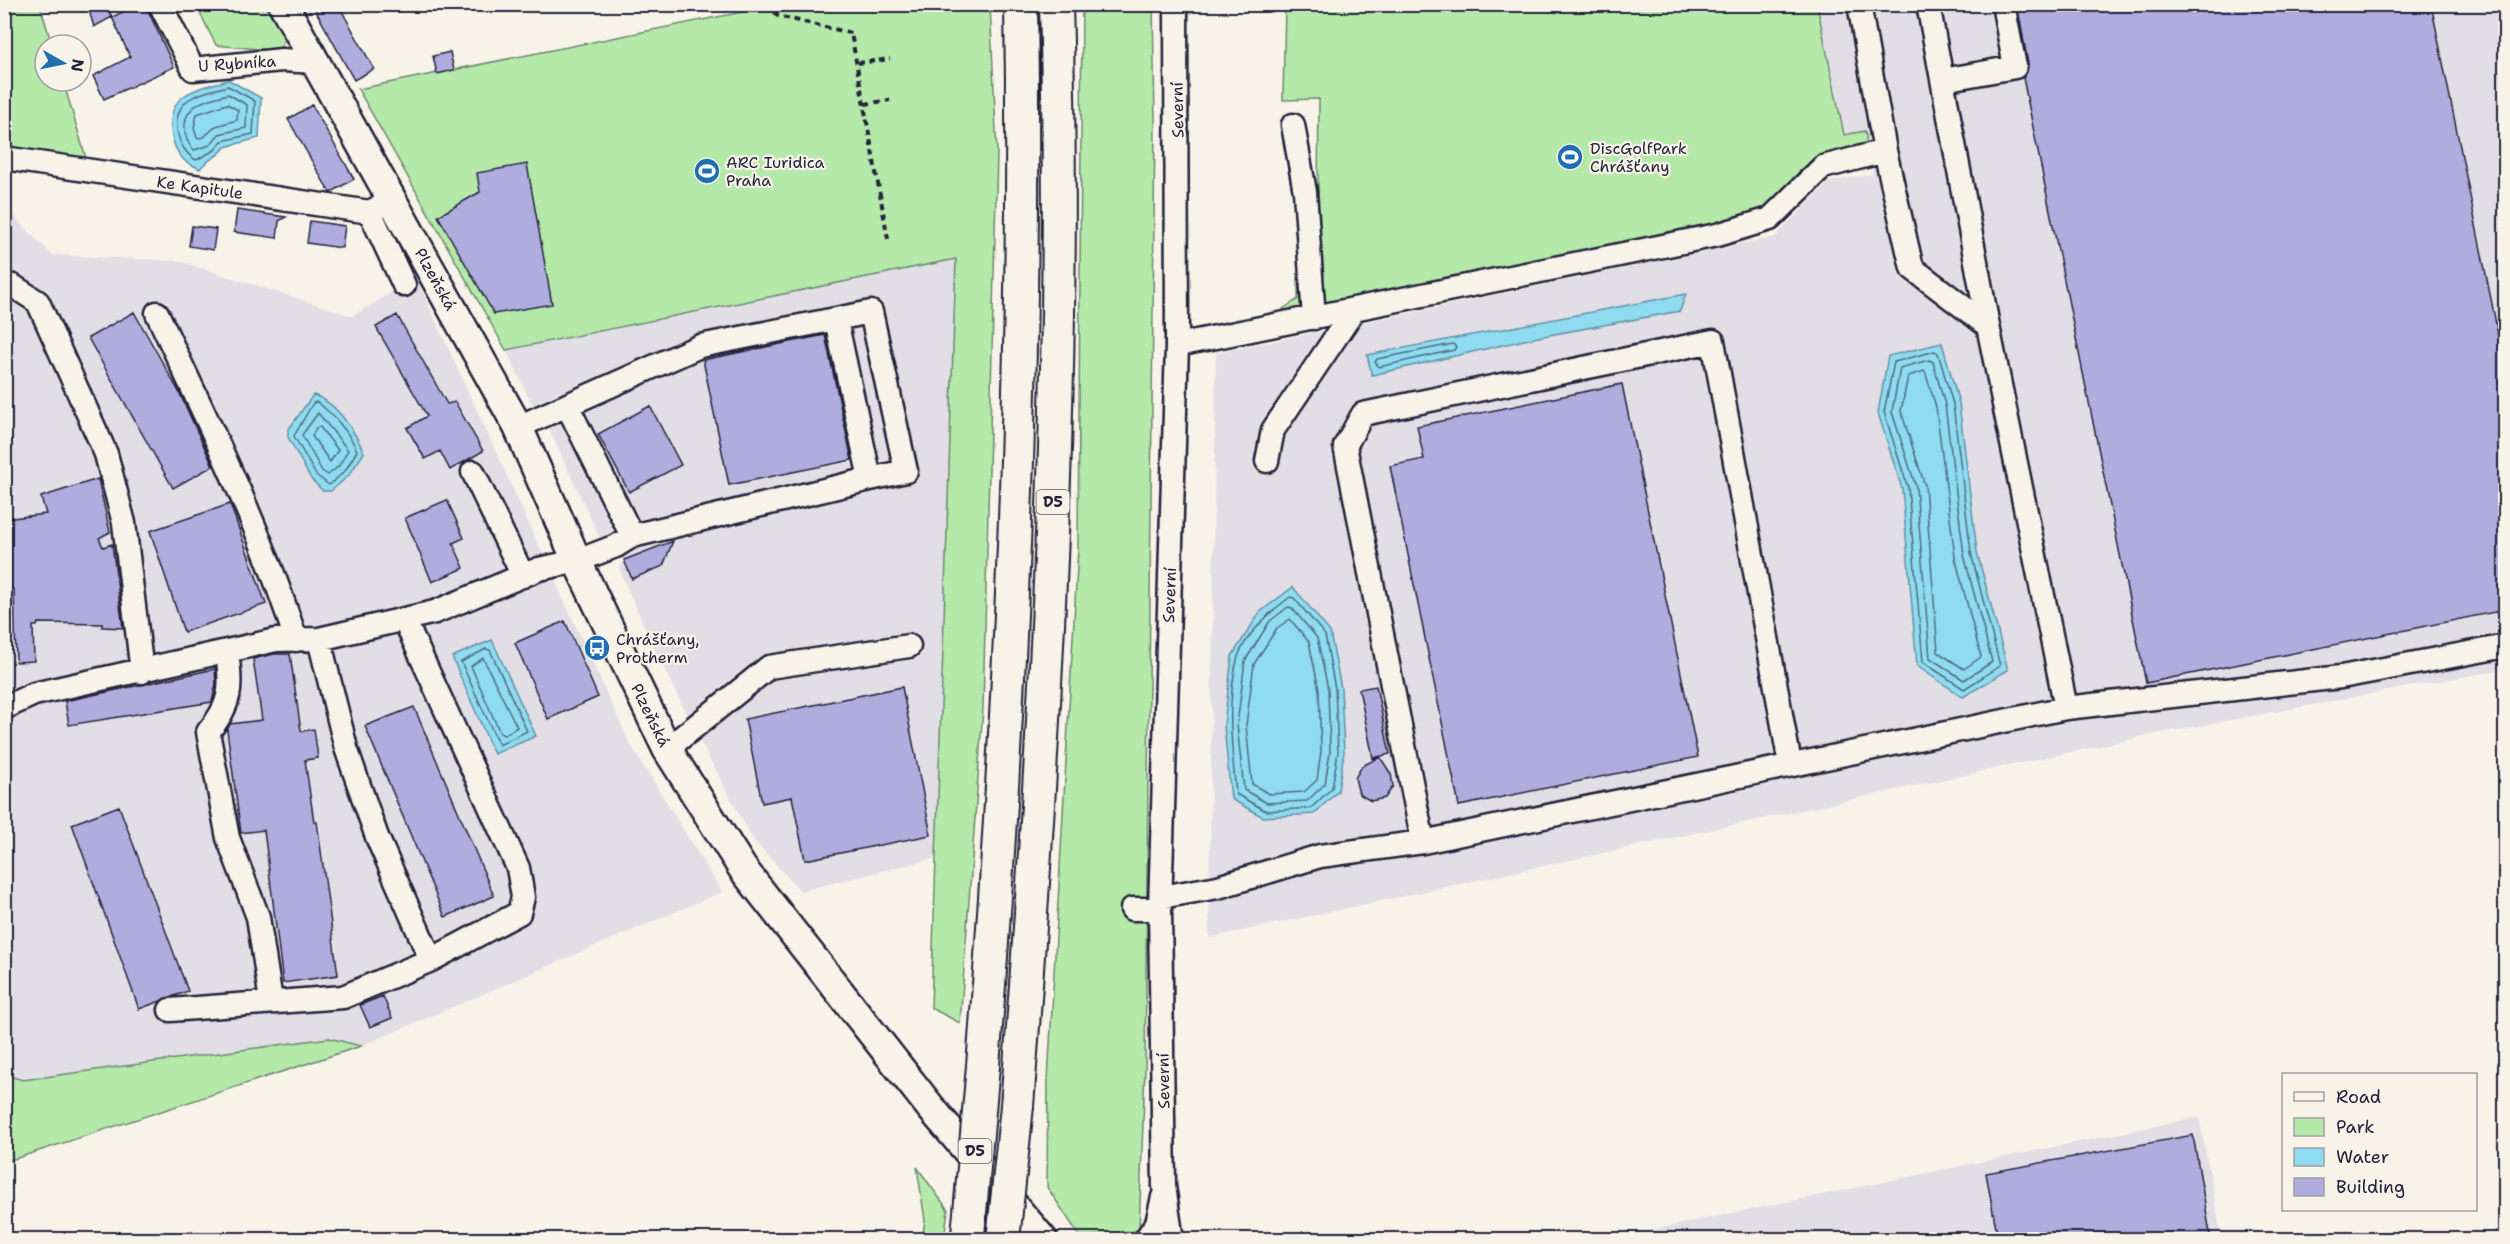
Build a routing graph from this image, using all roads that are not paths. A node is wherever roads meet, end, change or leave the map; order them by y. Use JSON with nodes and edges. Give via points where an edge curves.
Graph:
{"nodes":[{"id":1,"x":160,"y":4,"type":"edge"},
{"id":2,"x":283,"y":4,"type":"edge"},
{"id":3,"x":1021,"y":4,"type":"edge"},
{"id":4,"x":1056,"y":4,"type":"edge"},
{"id":5,"x":1176,"y":4,"type":"edge"},
{"id":6,"x":1859,"y":4,"type":"edge"},
{"id":7,"x":1928,"y":4,"type":"edge"},
{"id":8,"x":2003,"y":4,"type":"edge"},
{"id":9,"x":316,"y":62,"type":"junction"},
{"id":10,"x":1943,"y":80,"type":"junction"},
{"id":11,"x":1293,"y":125,"type":"dead end"},
{"id":12,"x":1885,"y":151,"type":"junction"},
{"id":13,"x":4,"y":158,"type":"edge"},
{"id":14,"x":381,"y":206,"type":"junction"},
{"id":15,"x":4,"y":284,"type":"edge"},
{"id":16,"x":404,"y":285,"type":"dead end"},
{"id":17,"x":1354,"y":310,"type":"junction"},
{"id":18,"x":157,"y":313,"type":"dead end"},
{"id":19,"x":1314,"y":318,"type":"junction"},
{"id":20,"x":836,"y":320,"type":"junction"},
{"id":21,"x":1988,"y":326,"type":"junction"},
{"id":22,"x":1177,"y":345,"type":"junction"},
{"id":23,"x":567,"y":405,"type":"junction"},
{"id":24,"x":518,"y":427,"type":"junction"},
{"id":25,"x":1267,"y":461,"type":"dead end"},
{"id":26,"x":473,"y":472,"type":"dead end"},
{"id":27,"x":870,"y":479,"type":"junction"},
{"id":28,"x":632,"y":536,"type":"junction"},
{"id":29,"x":577,"y":561,"type":"junction"},
{"id":30,"x":523,"y":576,"type":"junction"},
{"id":31,"x":404,"y":619,"type":"junction"},
{"id":32,"x":319,"y":639,"type":"junction"},
{"id":33,"x":296,"y":640,"type":"junction"},
{"id":34,"x":909,"y":646,"type":"dead end"},
{"id":35,"x":2505,"y":646,"type":"edge"},
{"id":36,"x":228,"y":652,"type":"junction"},
{"id":37,"x":142,"y":672,"type":"junction"},
{"id":38,"x":4,"y":708,"type":"edge"},
{"id":39,"x":2066,"y":708,"type":"junction"},
{"id":40,"x":667,"y":749,"type":"junction"},
{"id":41,"x":1790,"y":764,"type":"junction"},
{"id":42,"x":1423,"y":842,"type":"junction"},
{"id":43,"x":1160,"y":903,"type":"junction"},
{"id":44,"x":1132,"y":909,"type":"dead end"},
{"id":45,"x":431,"y":960,"type":"junction"},
{"id":46,"x":271,"y":1001,"type":"junction"},
{"id":47,"x":170,"y":1010,"type":"dead end"},
{"id":48,"x":1164,"y":1186,"type":"junction"},
{"id":49,"x":967,"y":1237,"type":"edge"},
{"id":50,"x":1004,"y":1239,"type":"edge"},
{"id":51,"x":1043,"y":1239,"type":"edge"},
{"id":52,"x":1145,"y":1239,"type":"edge"},
{"id":53,"x":1172,"y":1239,"type":"edge"}],
"edges":[{"from":1,"to":9,"type":"street","name":"U Rybníka","via":[[193,69],[282,60]]},
{"from":2,"to":9,"type":"main road","name":"Plzeňská"},
{"from":3,"to":49,"type":"highway","number":"D5","bridge":true,"via":[[1019,388],[1011,632],[983,1066]]},
{"from":4,"to":50,"type":"highway","number":"D5","bridge":true,"via":[[1059,175],[1048,673]]},
{"from":5,"to":22,"type":"street","name":"Severní"},
{"from":6,"to":12,"type":"street"},
{"from":7,"to":10,"type":"street"},
{"from":8,"to":10,"type":"street","via":[[2015,67]]},
{"from":9,"to":14,"type":"main road","name":"Plzeňská"},
{"from":10,"to":21,"type":"street"},
{"from":11,"to":19,"type":"street","via":[[1305,192]]},
{"from":12,"to":17,"type":"street","via":[[1823,167],[1770,219],[1717,235]]},
{"from":12,"to":21,"type":"street","via":[[1912,268]]},
{"from":13,"to":14,"type":"street","name":"Ke Kapitule"},
{"from":14,"to":16,"type":"street"},
{"from":14,"to":24,"type":"main road","name":"Plzeňská"},
{"from":15,"to":37,"type":"street","via":[[38,302],[106,454],[124,523]]},
{"from":17,"to":19,"type":"street"},
{"from":17,"to":25,"type":"street","via":[[1273,430]]},
{"from":18,"to":33,"type":"street","via":[[250,515]]},
{"from":19,"to":22,"type":"street"},
{"from":20,"to":23,"type":"street","via":[[700,346]]},
{"from":20,"to":27,"type":"street"},
{"from":20,"to":27,"type":"street","via":[[871,312],[906,471]]},
{"from":21,"to":39,"type":"street"},
{"from":22,"to":43,"type":"street","name":"Severní"},
{"from":23,"to":24,"type":"street"},
{"from":23,"to":28,"type":"street"},
{"from":24,"to":29,"type":"main road","name":"Plzeňská"},
{"from":26,"to":30,"type":"street"},
{"from":27,"to":28,"type":"street"},
{"from":28,"to":29,"type":"street"},
{"from":29,"to":30,"type":"street"},
{"from":29,"to":40,"type":"main road","name":"Plzeňská"},
{"from":30,"to":31,"type":"street","via":[[435,612]]},
{"from":31,"to":32,"type":"street"},
{"from":31,"to":45,"type":"street","via":[[518,868],[523,897],[519,913]]},
{"from":32,"to":33,"type":"street"},
{"from":32,"to":45,"type":"street","via":[[346,748],[377,837]]},
{"from":33,"to":36,"type":"street","via":[[276,640]]},
{"from":34,"to":40,"type":"street","via":[[769,668]]},
{"from":35,"to":39,"type":"street","via":[[2341,677]]},
{"from":36,"to":37,"type":"street"},
{"from":36,"to":46,"type":"street","via":[[231,686],[223,715],[208,732],[228,838],[258,917]]},
{"from":37,"to":38,"type":"street","via":[[34,694]]},
{"from":39,"to":41,"type":"street"},
{"from":40,"to":51,"type":"main road","name":"Plzeňská","via":[[743,869],[931,1108]]},
{"from":41,"to":42,"type":"street"},
{"from":41,"to":42,"type":"street","via":[[1713,340],[1363,414],[1345,446]]},
{"from":42,"to":43,"type":"street","via":[[1320,856]]},
{"from":43,"to":44,"type":"street"},
{"from":43,"to":48,"type":"street","name":"Severní"},
{"from":45,"to":46,"type":"street","via":[[343,997]]},
{"from":46,"to":47,"type":"street"},
{"from":48,"to":52,"type":"street","name":"Severní","via":[[1157,1223]]},
{"from":48,"to":53,"type":"street","name":"Severní"}]}
